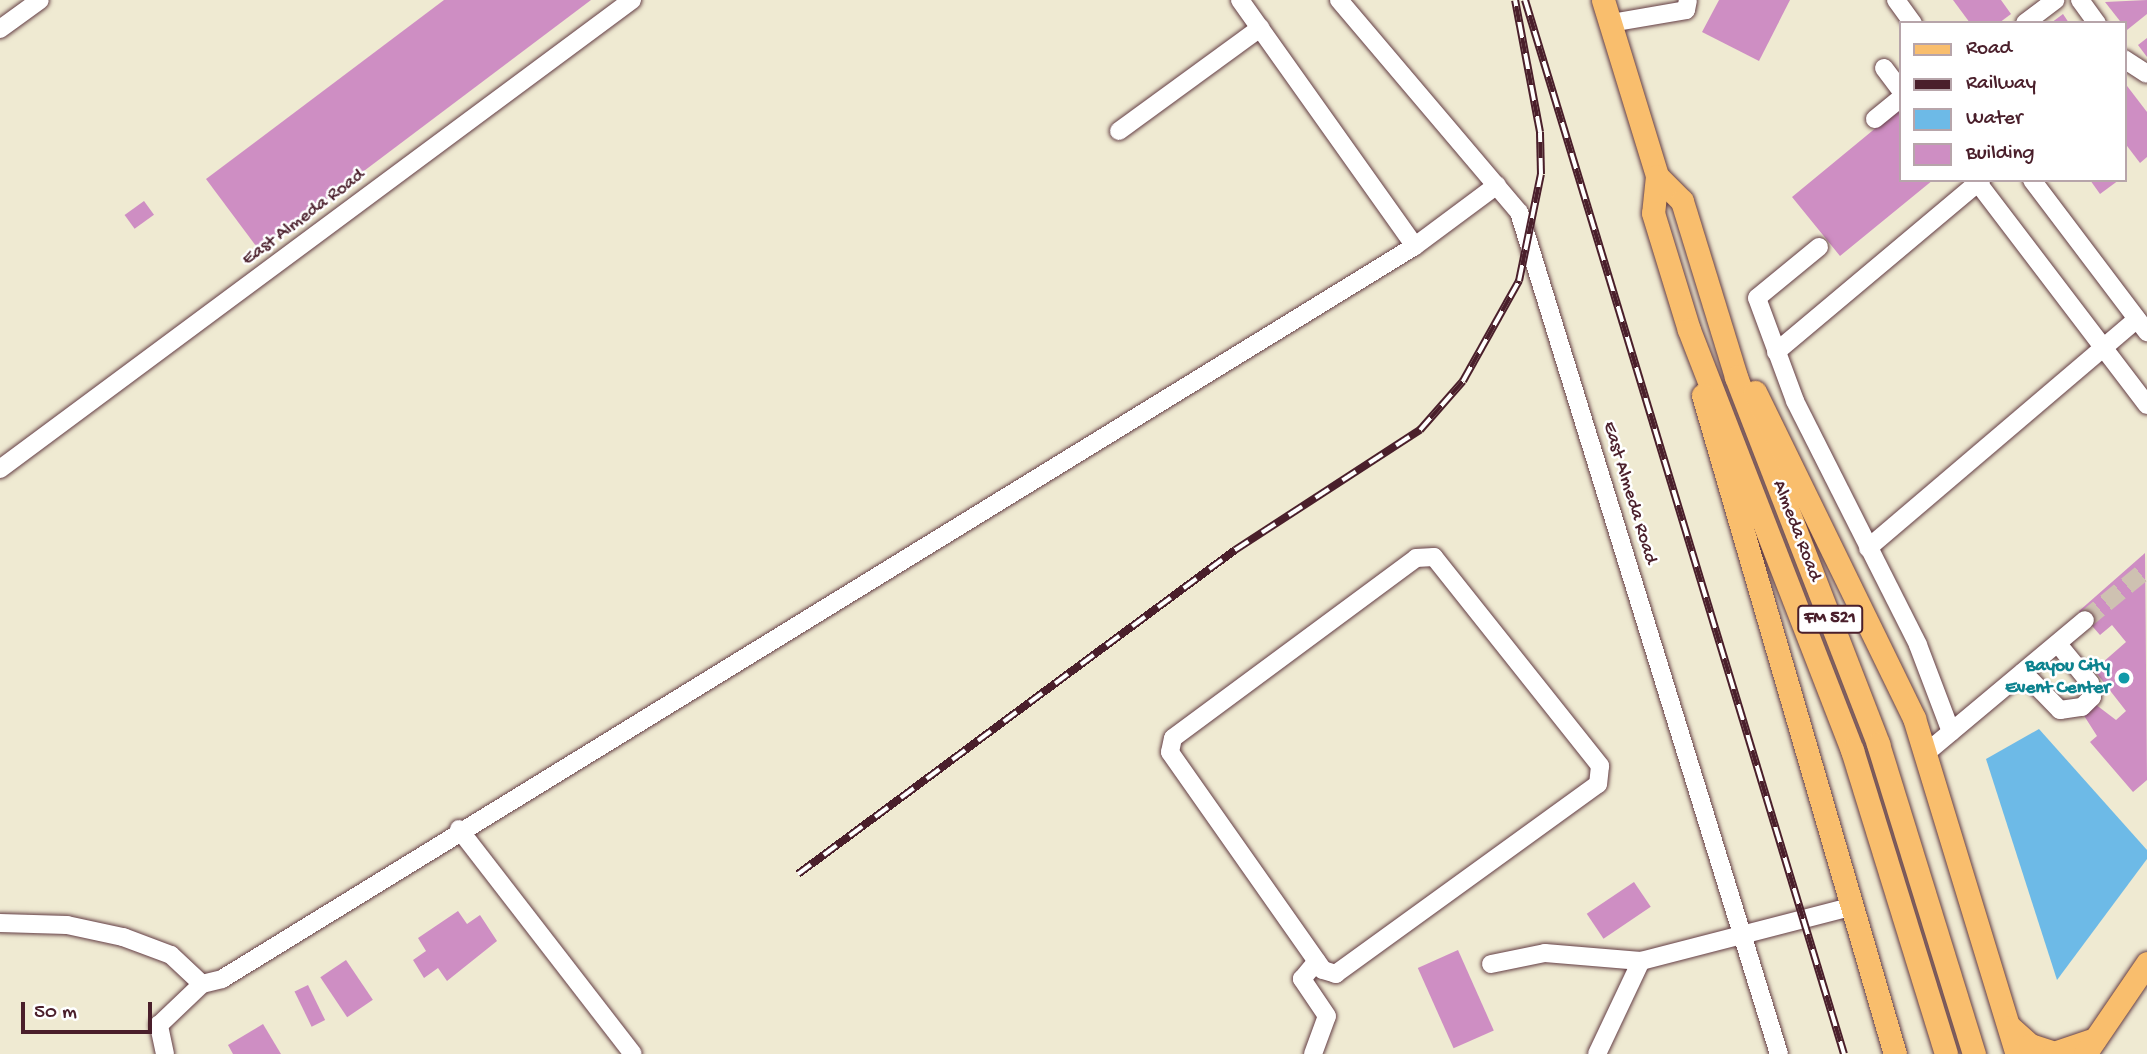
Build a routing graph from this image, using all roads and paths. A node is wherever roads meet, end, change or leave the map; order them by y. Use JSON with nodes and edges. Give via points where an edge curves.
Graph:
{"nodes":[{"id":1,"x":40,"y":0,"type":"edge"},
{"id":2,"x":632,"y":0,"type":"edge"},
{"id":3,"x":1240,"y":0,"type":"edge"},
{"id":4,"x":1339,"y":0,"type":"edge"},
{"id":5,"x":1604,"y":0,"type":"edge"},
{"id":6,"x":1688,"y":0,"type":"edge"},
{"id":7,"x":1896,"y":0,"type":"edge"},
{"id":8,"x":2055,"y":0,"type":"edge"},
{"id":9,"x":2080,"y":0,"type":"edge"},
{"id":10,"x":1912,"y":21,"type":"edge"},
{"id":11,"x":2028,"y":21,"type":"edge"},
{"id":12,"x":2096,"y":21,"type":"edge"},
{"id":13,"x":1611,"y":23,"type":"junction"},
{"id":14,"x":1260,"y":28,"type":"junction"},
{"id":15,"x":0,"y":29,"type":"edge"},
{"id":16,"x":2126,"y":60,"type":"edge"},
{"id":17,"x":1884,"y":68,"type":"dead end"},
{"id":18,"x":2144,"y":74,"type":"edge"},
{"id":19,"x":1898,"y":86,"type":"edge"},
{"id":20,"x":1898,"y":101,"type":"edge"},
{"id":21,"x":1875,"y":119,"type":"dead end"},
{"id":22,"x":1119,"y":131,"type":"dead end"},
{"id":23,"x":1657,"y":176,"type":"junction"},
{"id":24,"x":1979,"y":182,"type":"edge"},
{"id":25,"x":1981,"y":182,"type":"edge"},
{"id":26,"x":2034,"y":182,"type":"edge"},
{"id":27,"x":1497,"y":185,"type":"junction"},
{"id":28,"x":1415,"y":246,"type":"junction"},
{"id":29,"x":1819,"y":247,"type":"dead end"},
{"id":30,"x":1711,"y":304,"type":"junction"},
{"id":31,"x":2142,"y":326,"type":"edge"},
{"id":32,"x":1689,"y":330,"type":"junction"},
{"id":33,"x":2102,"y":346,"type":"junction"},
{"id":34,"x":1776,"y":352,"type":"junction"},
{"id":35,"x":2147,"y":405,"type":"edge"},
{"id":36,"x":1819,"y":454,"type":"junction"},
{"id":37,"x":1794,"y":468,"type":"junction"},
{"id":38,"x":0,"y":469,"type":"edge"},
{"id":39,"x":1868,"y":548,"type":"junction"},
{"id":40,"x":2085,"y":621,"type":"tunnel mouth"},
{"id":41,"x":2057,"y":643,"type":"junction"},
{"id":42,"x":2023,"y":672,"type":"junction"},
{"id":43,"x":1951,"y":732,"type":"junction"},
{"id":44,"x":1926,"y":753,"type":"junction"},
{"id":45,"x":459,"y":829,"type":"junction"},
{"id":46,"x":1854,"y":906,"type":"junction"},
{"id":47,"x":0,"y":923,"type":"edge"},
{"id":48,"x":1743,"y":940,"type":"junction"},
{"id":49,"x":1317,"y":961,"type":"junction"},
{"id":50,"x":1641,"y":961,"type":"junction"},
{"id":51,"x":2147,"y":963,"type":"edge"},
{"id":52,"x":1491,"y":964,"type":"dead end"},
{"id":53,"x":202,"y":984,"type":"junction"},
{"id":54,"x":2008,"y":1025,"type":"junction"},
{"id":55,"x":2090,"y":1047,"type":"edge"},
{"id":56,"x":165,"y":1054,"type":"edge"},
{"id":57,"x":633,"y":1054,"type":"edge"},
{"id":58,"x":1313,"y":1054,"type":"edge"},
{"id":59,"x":1597,"y":1054,"type":"edge"},
{"id":60,"x":1779,"y":1054,"type":"edge"},
{"id":61,"x":1895,"y":1054,"type":"edge"},
{"id":62,"x":1946,"y":1054,"type":"edge"},
{"id":63,"x":1974,"y":1054,"type":"edge"},
{"id":64,"x":2000,"y":1054,"type":"edge"},
{"id":65,"x":2017,"y":1054,"type":"edge"}],
"edges":[{"from":1,"to":15,"type":"street"},
{"from":2,"to":38,"type":"street","name":"East Almeda Road"},
{"from":3,"to":14,"type":"street"},
{"from":4,"to":27,"type":"street","name":"East Almeda Road"},
{"from":5,"to":13,"type":"main road","name":"Almeda Road","number":"FM 521"},
{"from":6,"to":13,"type":"street","via":[[1686,10]]},
{"from":7,"to":10,"type":"street"},
{"from":8,"to":11,"type":"street"},
{"from":9,"to":12,"type":"street"},
{"from":13,"to":23,"type":"main road","name":"Almeda Road","number":"FM 521"},
{"from":14,"to":22,"type":"street"},
{"from":14,"to":28,"type":"street"},
{"from":16,"to":18,"type":"street"},
{"from":17,"to":19,"type":"street"},
{"from":20,"to":21,"type":"street"},
{"from":23,"to":30,"type":"main road","name":"Almeda Road","number":"FM 521","via":[[1682,201]]},
{"from":23,"to":32,"type":"main road","name":"Almeda Road","number":"FM 521","via":[[1653,213]]},
{"from":24,"to":34,"type":"street"},
{"from":25,"to":33,"type":"street"},
{"from":26,"to":31,"type":"street"},
{"from":27,"to":28,"type":"street"},
{"from":27,"to":48,"type":"street","name":"East Almeda Road","via":[[1519,212],[1530,240]]},
{"from":28,"to":45,"type":"street"},
{"from":29,"to":34,"type":"street","via":[[1757,298]]},
{"from":30,"to":37,"type":"main road"},
{"from":30,"to":63,"type":"main road","name":"Almeda Road","number":"FM 521","via":[[1874,733]]},
{"from":31,"to":33,"type":"street"},
{"from":32,"to":46,"type":"main road","via":[[1711,433]]},
{"from":32,"to":62,"type":"main road","name":"Almeda Road","number":"FM 521","via":[[1848,738]]},
{"from":33,"to":35,"type":"street"},
{"from":33,"to":39,"type":"street"},
{"from":34,"to":36,"type":"street"},
{"from":36,"to":37,"type":"street"},
{"from":36,"to":39,"type":"street"},
{"from":37,"to":44,"type":"main road","via":[[1889,660]]},
{"from":39,"to":43,"type":"street","via":[[1918,645]]},
{"from":40,"to":41,"type":"street"},
{"from":41,"to":42,"type":"street"},
{"from":41,"to":42,"type":"street","via":[[2090,683],[2092,697],[2082,707],[2060,710]]},
{"from":42,"to":43,"type":"street"},
{"from":43,"to":44,"type":"street"},
{"from":44,"to":54,"type":"main road"},
{"from":45,"to":53,"type":"street","via":[[222,979]]},
{"from":45,"to":57,"type":"street"},
{"from":46,"to":48,"type":"street"},
{"from":46,"to":61,"type":"main road"},
{"from":47,"to":53,"type":"street","via":[[67,925],[123,937],[171,955]]},
{"from":48,"to":50,"type":"street"},
{"from":48,"to":60,"type":"street","name":"East Almeda Road"},
{"from":49,"to":49,"type":"street","via":[[1170,752],[1173,738],[1416,558],[1434,557],[1600,766],[1598,784],[1336,974]]},
{"from":49,"to":58,"type":"street","via":[[1302,979],[1327,1016]]},
{"from":50,"to":52,"type":"street","via":[[1545,953]]},
{"from":50,"to":59,"type":"street"},
{"from":51,"to":55,"type":"main road"},
{"from":53,"to":56,"type":"street","via":[[159,1025]]},
{"from":54,"to":55,"type":"main road","via":[[2029,1045],[2054,1053]]},
{"from":54,"to":64,"type":"main road"},
{"from":54,"to":65,"type":"main road"}]}
